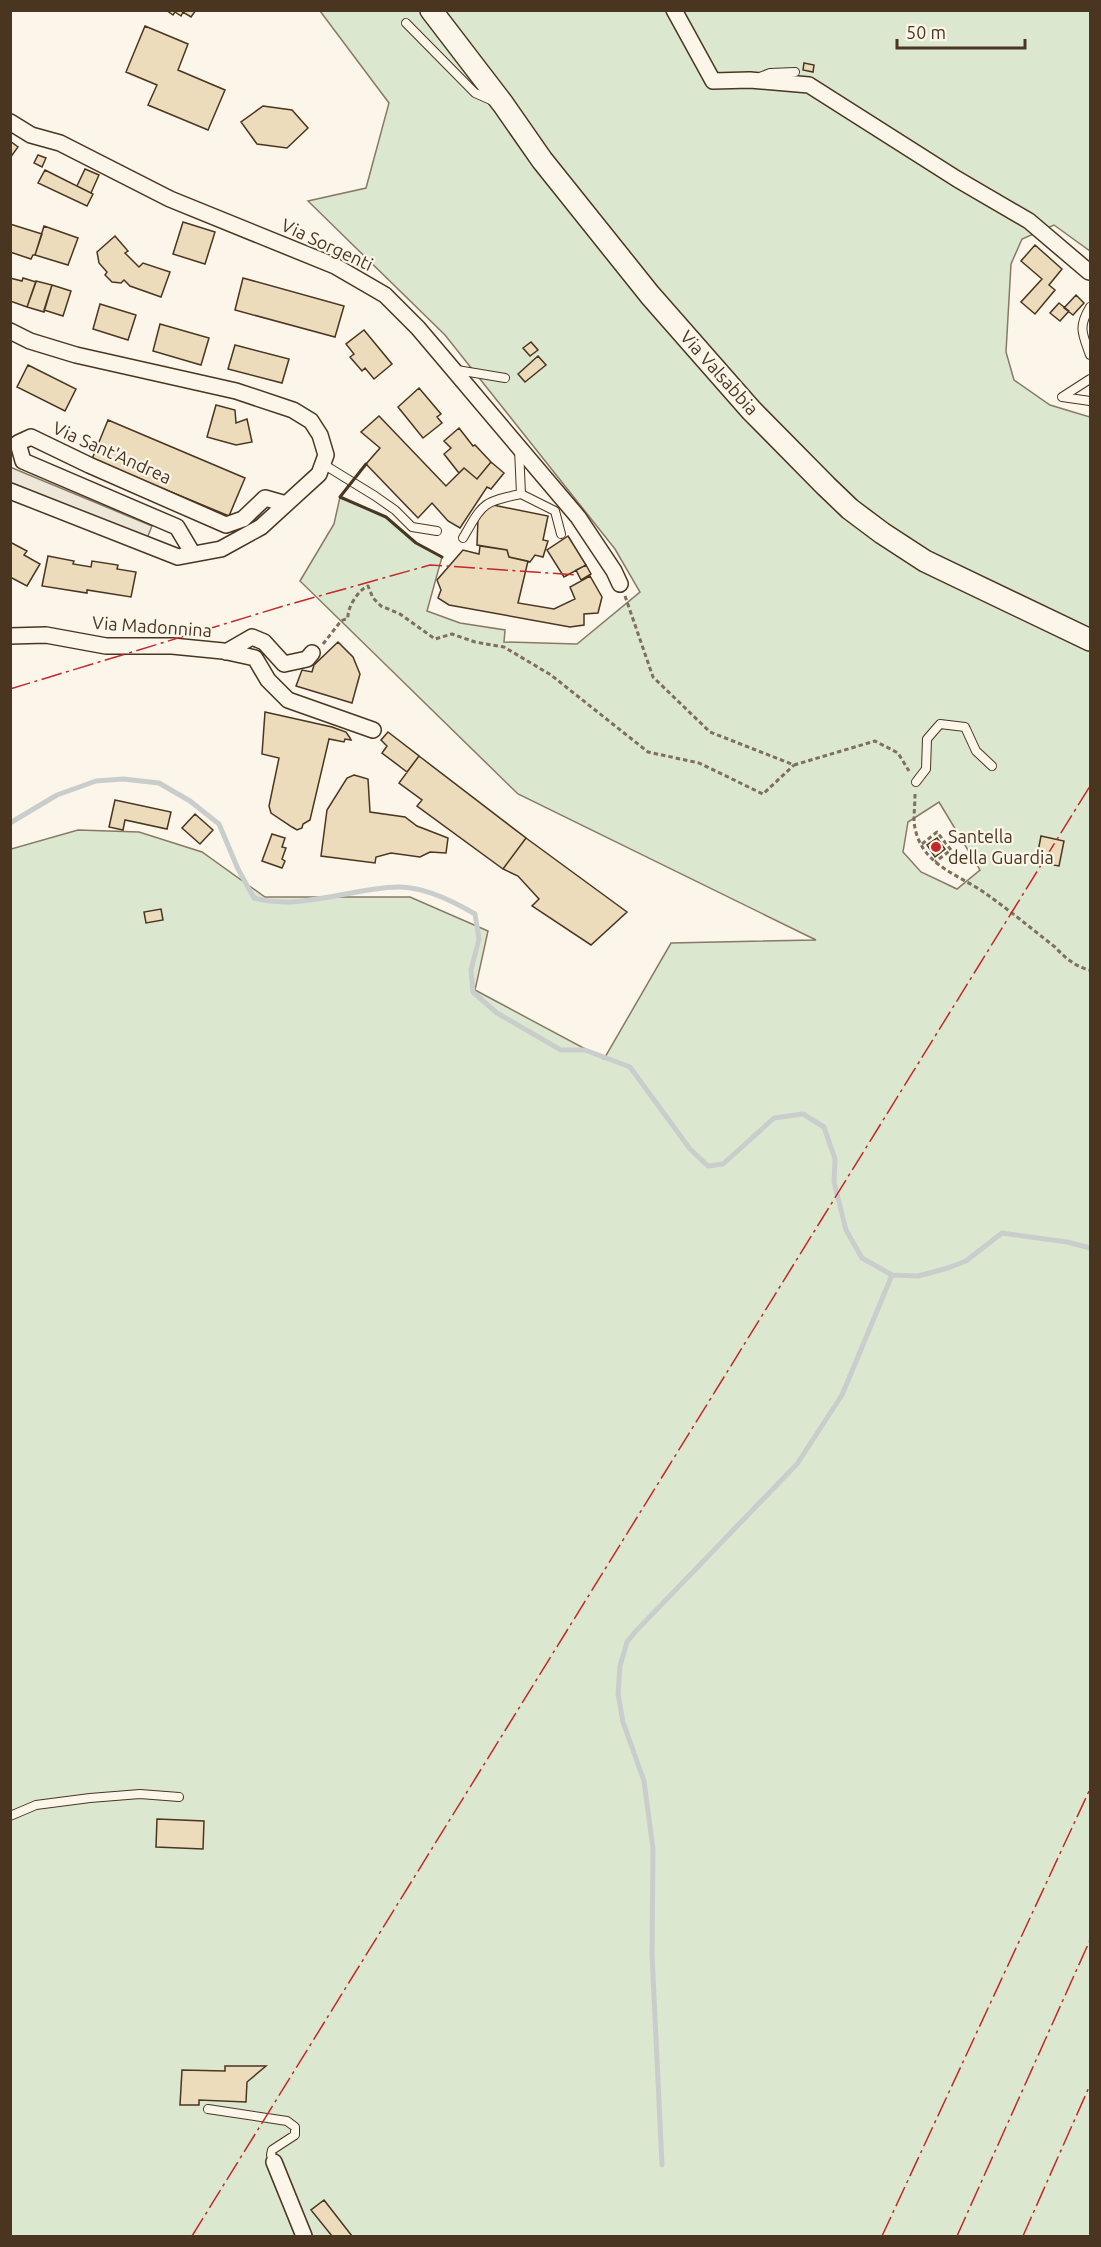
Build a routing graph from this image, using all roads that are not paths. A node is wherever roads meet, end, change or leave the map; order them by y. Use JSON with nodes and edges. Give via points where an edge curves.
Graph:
{"nodes":[{"id":1,"x":431,"y":10,"type":"edge"},
{"id":2,"x":674,"y":10,"type":"edge"},
{"id":3,"x":406,"y":23,"type":"dead end"},
{"id":4,"x":795,"y":72,"type":"dead end"},
{"id":5,"x":750,"y":80,"type":"junction"},
{"id":6,"x":503,"y":104,"type":"junction"},
{"id":7,"x":10,"y":122,"type":"edge"},
{"id":8,"x":1089,"y":272,"type":"dead end"},
{"id":9,"x":1090,"y":307,"type":"edge"},
{"id":10,"x":10,"y":331,"type":"edge"},
{"id":11,"x":1090,"y":355,"type":"edge"},
{"id":12,"x":453,"y":369,"type":"junction"},
{"id":13,"x":505,"y":378,"type":"dead end"},
{"id":14,"x":1090,"y":379,"type":"edge"},
{"id":15,"x":1090,"y":401,"type":"edge"},
{"id":16,"x":519,"y":448,"type":"junction"},
{"id":17,"x":323,"y":464,"type":"junction"},
{"id":18,"x":10,"y":491,"type":"edge"},
{"id":19,"x":521,"y":494,"type":"junction"},
{"id":20,"x":286,"y":504,"type":"junction"},
{"id":21,"x":437,"y":531,"type":"dead end"},
{"id":22,"x":561,"y":534,"type":"dead end"},
{"id":23,"x":463,"y":538,"type":"dead end"},
{"id":24,"x":193,"y":554,"type":"junction"},
{"id":25,"x":620,"y":584,"type":"dead end"},
{"id":26,"x":10,"y":636,"type":"edge"},
{"id":27,"x":1090,"y":640,"type":"edge"},
{"id":28,"x":226,"y":652,"type":"junction"},
{"id":29,"x":312,"y":653,"type":"road end"},
{"id":30,"x":373,"y":730,"type":"dead end"},
{"id":31,"x":992,"y":766,"type":"dead end"},
{"id":32,"x":916,"y":782,"type":"road end"},
{"id":33,"x":179,"y":1797,"type":"dead end"},
{"id":34,"x":10,"y":1816,"type":"edge"},
{"id":35,"x":208,"y":2109,"type":"dead end"},
{"id":36,"x":274,"y":2162,"type":"joint"},
{"id":37,"x":304,"y":2236,"type":"edge"}],
"edges":[{"from":1,"to":6,"type":"main road","name":"Via Valsabbia"},
{"from":2,"to":5,"type":"street","via":[[713,81]]},
{"from":3,"to":6,"type":"lane","via":[[476,93]]},
{"from":4,"to":5,"type":"lane","via":[[770,73]]},
{"from":5,"to":8,"type":"street","via":[[809,85],[1029,221]]},
{"from":6,"to":27,"type":"main road","name":"Via Valsabbia","via":[[542,160],[650,295],[751,410],[850,509],[925,561]]},
{"from":7,"to":12,"type":"street","name":"Via Sorgenti","via":[[170,199],[335,266],[385,295]]},
{"from":9,"to":11,"type":"lane","via":[[1082,321]]},
{"from":10,"to":17,"type":"street","via":[[76,355],[236,391],[293,410],[311,421],[320,435],[326,455]]},
{"from":12,"to":13,"type":"lane"},
{"from":12,"to":16,"type":"street","name":"Via Sorgenti"},
{"from":14,"to":15,"type":"lane","via":[[1062,397]]},
{"from":16,"to":19,"type":"lane"},
{"from":16,"to":25,"type":"street","name":"Via Sorgenti","via":[[578,518]]},
{"from":17,"to":20,"type":"street","via":[[319,474]]},
{"from":17,"to":21,"type":"lane","via":[[395,510],[412,527]]},
{"from":18,"to":24,"type":"street","via":[[178,557]]},
{"from":19,"to":22,"type":"lane","via":[[555,512]]},
{"from":19,"to":23,"type":"lane","via":[[482,506]]},
{"from":20,"to":24,"type":"street","via":[[261,527],[221,549]]},
{"from":20,"to":24,"type":"street","name":"Via Sant'Andrea","via":[[265,498],[243,519],[226,525],[31,437],[18,442],[23,461],[177,527]]},
{"from":26,"to":28,"type":"street","name":"Via Madonnina","via":[[46,635],[106,646],[172,646]]},
{"from":28,"to":29,"type":"street","via":[[252,638],[264,642],[284,664],[307,659]]},
{"from":28,"to":30,"type":"street","name":"Via Madonnina","via":[[255,658],[268,680],[288,700]]},
{"from":31,"to":32,"type":"lane","via":[[976,751],[965,728],[940,724],[927,739],[926,769]]},
{"from":33,"to":34,"type":"lane","via":[[140,1794],[80,1800],[36,1805]]},
{"from":35,"to":36,"type":"lane","via":[[287,2121],[295,2127],[295,2135],[272,2150]]},
{"from":36,"to":37,"type":"street"}]}
